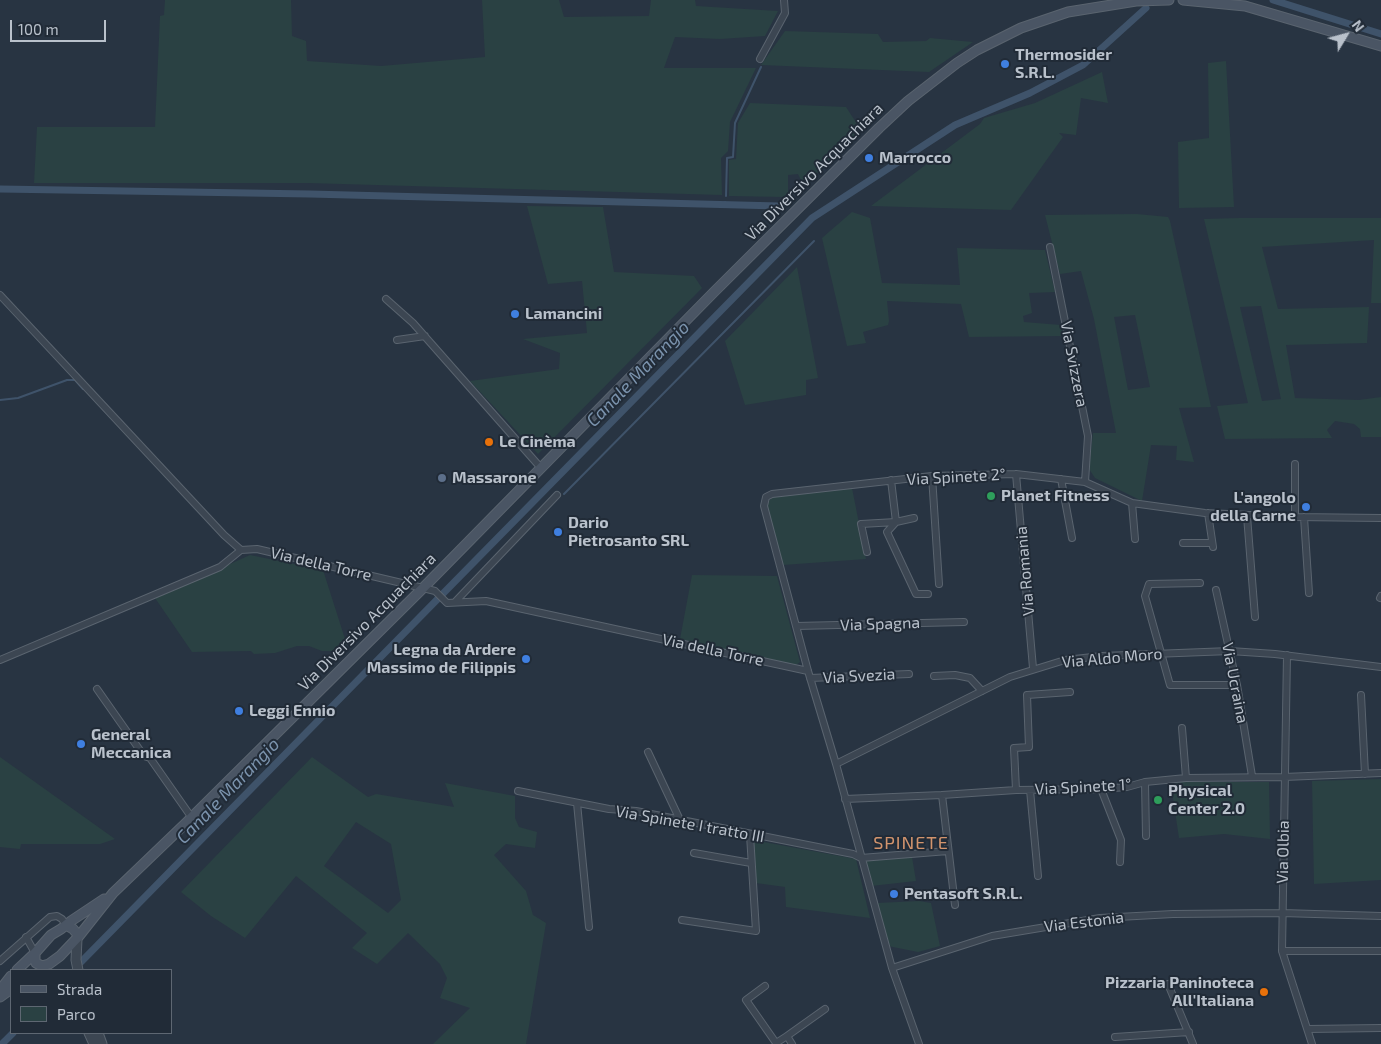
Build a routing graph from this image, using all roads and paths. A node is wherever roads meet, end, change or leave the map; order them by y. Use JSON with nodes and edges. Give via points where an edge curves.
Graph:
{"nodes":[{"id":1,"x":784,"y":0,"type":"edge"},
{"id":2,"x":1159,"y":0,"type":"edge"},
{"id":3,"x":1169,"y":0,"type":"edge"},
{"id":4,"x":1183,"y":0,"type":"edge"},
{"id":5,"x":1229,"y":0,"type":"edge"},
{"id":6,"x":1137,"y":1,"type":"edge"},
{"id":7,"x":1151,"y":1,"type":"edge"},
{"id":8,"x":1245,"y":6,"type":"junction"},
{"id":9,"x":1380,"y":46,"type":"edge"},
{"id":10,"x":760,"y":59,"type":"dead end"},
{"id":11,"x":1050,"y":247,"type":"dead end"},
{"id":12,"x":0,"y":295,"type":"edge"},
{"id":13,"x":386,"y":299,"type":"dead end"},
{"id":14,"x":424,"y":336,"type":"junction"},
{"id":15,"x":397,"y":340,"type":"dead end"},
{"id":16,"x":1295,"y":464,"type":"dead end"},
{"id":17,"x":541,"y":468,"type":"junction"},
{"id":18,"x":1016,"y":474,"type":"junction"},
{"id":19,"x":932,"y":476,"type":"junction"},
{"id":20,"x":1061,"y":479,"type":"junction"},
{"id":21,"x":891,"y":480,"type":"junction"},
{"id":22,"x":1085,"y":482,"type":"junction"},
{"id":23,"x":557,"y":496,"type":"dead end"},
{"id":24,"x":1132,"y":503,"type":"junction"},
{"id":25,"x":1208,"y":513,"type":"junction"},
{"id":26,"x":1247,"y":516,"type":"junction"},
{"id":27,"x":1296,"y":517,"type":"junction"},
{"id":28,"x":1304,"y":517,"type":"junction"},
{"id":29,"x":914,"y":518,"type":"dead end"},
{"id":30,"x":1381,"y":518,"type":"edge"},
{"id":31,"x":896,"y":522,"type":"junction"},
{"id":32,"x":1072,"y":538,"type":"dead end"},
{"id":33,"x":1135,"y":539,"type":"dead end"},
{"id":34,"x":1183,"y":543,"type":"dead end"},
{"id":35,"x":241,"y":550,"type":"junction"},
{"id":36,"x":867,"y":552,"type":"dead end"},
{"id":37,"x":1200,"y":583,"type":"dead end"},
{"id":38,"x":940,"y":584,"type":"dead end"},
{"id":39,"x":423,"y":588,"type":"junction"},
{"id":40,"x":1216,"y":590,"type":"dead end"},
{"id":41,"x":1310,"y":593,"type":"dead end"},
{"id":42,"x":928,"y":594,"type":"dead end"},
{"id":43,"x":455,"y":602,"type":"junction"},
{"id":44,"x":1255,"y":618,"type":"dead end"},
{"id":45,"x":964,"y":622,"type":"dead end"},
{"id":46,"x":796,"y":626,"type":"junction"},
{"id":47,"x":1230,"y":651,"type":"junction"},
{"id":48,"x":1163,"y":654,"type":"junction"},
{"id":49,"x":1286,"y":655,"type":"junction"},
{"id":50,"x":0,"y":660,"type":"edge"},
{"id":51,"x":1381,"y":667,"type":"edge"},
{"id":52,"x":1033,"y":668,"type":"junction"},
{"id":53,"x":808,"y":670,"type":"junction"},
{"id":54,"x":909,"y":674,"type":"dead end"},
{"id":55,"x":934,"y":676,"type":"dead end"},
{"id":56,"x":810,"y":678,"type":"junction"},
{"id":57,"x":1237,"y":685,"type":"junction"},
{"id":58,"x":97,"y":689,"type":"dead end"},
{"id":59,"x":982,"y":691,"type":"junction"},
{"id":60,"x":1070,"y":692,"type":"dead end"},
{"id":61,"x":1361,"y":695,"type":"dead end"},
{"id":62,"x":1182,"y":728,"type":"dead end"},
{"id":63,"x":648,"y":752,"type":"dead end"},
{"id":64,"x":836,"y":764,"type":"junction"},
{"id":65,"x":1381,"y":773,"type":"edge"},
{"id":66,"x":1365,"y":774,"type":"junction"},
{"id":67,"x":1252,"y":776,"type":"junction"},
{"id":68,"x":1284,"y":777,"type":"junction"},
{"id":69,"x":1186,"y":778,"type":"junction"},
{"id":70,"x":1145,"y":782,"type":"junction"},
{"id":71,"x":1101,"y":788,"type":"junction"},
{"id":72,"x":1016,"y":790,"type":"junction"},
{"id":73,"x":1030,"y":790,"type":"junction"},
{"id":74,"x":518,"y":791,"type":"dead end"},
{"id":75,"x":942,"y":795,"type":"junction"},
{"id":76,"x":845,"y":799,"type":"junction"},
{"id":77,"x":577,"y":803,"type":"junction"},
{"id":78,"x":192,"y":818,"type":"junction"},
{"id":79,"x":680,"y":820,"type":"junction"},
{"id":80,"x":750,"y":835,"type":"junction"},
{"id":81,"x":1146,"y":836,"type":"dead end"},
{"id":82,"x":948,"y":851,"type":"junction"},
{"id":83,"x":694,"y":853,"type":"dead end"},
{"id":84,"x":861,"y":858,"type":"junction"},
{"id":85,"x":1120,"y":862,"type":"dead end"},
{"id":86,"x":750,"y":863,"type":"junction"},
{"id":87,"x":1038,"y":876,"type":"dead end"},
{"id":88,"x":113,"y":894,"type":"junction"},
{"id":89,"x":955,"y":905,"type":"dead end"},
{"id":90,"x":1282,"y":913,"type":"junction"},
{"id":91,"x":1381,"y":916,"type":"edge"},
{"id":92,"x":682,"y":920,"type":"dead end"},
{"id":93,"x":66,"y":925,"type":"junction"},
{"id":94,"x":589,"y":927,"type":"dead end"},
{"id":95,"x":26,"y":937,"type":"junction"},
{"id":96,"x":78,"y":938,"type":"junction"},
{"id":97,"x":1282,"y":951,"type":"junction"},
{"id":98,"x":1381,"y":951,"type":"edge"},
{"id":99,"x":35,"y":953,"type":"junction"},
{"id":100,"x":0,"y":961,"type":"edge"},
{"id":101,"x":40,"y":968,"type":"edge"},
{"id":102,"x":892,"y":968,"type":"junction"},
{"id":103,"x":18,"y":969,"type":"edge"},
{"id":104,"x":78,"y":969,"type":"edge"},
{"id":105,"x":10,"y":977,"type":"edge"},
{"id":106,"x":1168,"y":984,"type":"dead end"},
{"id":107,"x":765,"y":986,"type":"dead end"},
{"id":108,"x":0,"y":990,"type":"edge"},
{"id":109,"x":825,"y":1009,"type":"dead end"},
{"id":110,"x":1381,"y":1028,"type":"edge"},
{"id":111,"x":1308,"y":1029,"type":"junction"},
{"id":112,"x":1188,"y":1032,"type":"junction"},
{"id":113,"x":787,"y":1036,"type":"junction"},
{"id":114,"x":1116,"y":1037,"type":"dead end"},
{"id":115,"x":792,"y":1044,"type":"edge"},
{"id":116,"x":919,"y":1044,"type":"edge"},
{"id":117,"x":1193,"y":1044,"type":"edge"},
{"id":118,"x":1312,"y":1044,"type":"edge"}],
"edges":[{"from":1,"to":10,"type":"street","via":[[786,13]]},
{"from":2,"to":3,"type":"main road","name":"Via Diversivo Acquachiara"},
{"from":2,"to":7,"type":"main road","name":"Via Diversivo Acquachiara"},
{"from":4,"to":8,"type":"main road"},
{"from":5,"to":8,"type":"street"},
{"from":6,"to":7,"type":"main road","name":"Via Diversivo Acquachiara"},
{"from":6,"to":17,"type":"main road","name":"Via Diversivo Acquachiara","via":[[1068,12],[1021,28],[977,50],[937,77],[879,128]]},
{"from":8,"to":9,"type":"main road"},
{"from":11,"to":22,"type":"street","name":"Via Svizzera","via":[[1088,436]]},
{"from":12,"to":35,"type":"street"},
{"from":13,"to":14,"type":"street"},
{"from":14,"to":15,"type":"street"},
{"from":14,"to":17,"type":"street"},
{"from":16,"to":27,"type":"street"},
{"from":17,"to":39,"type":"main road","name":"Via Diversivo Acquachiara"},
{"from":18,"to":19,"type":"street","name":"Via Spinete 2°"},
{"from":18,"to":20,"type":"street","name":"Via Spinete 2°"},
{"from":18,"to":52,"type":"street","name":"Via Romania"},
{"from":19,"to":21,"type":"street","name":"Via Spinete 2°"},
{"from":19,"to":38,"type":"street"},
{"from":20,"to":22,"type":"street","name":"Via Spinete 2°"},
{"from":20,"to":32,"type":"street"},
{"from":21,"to":31,"type":"street"},
{"from":21,"to":46,"type":"street","name":"Via Spinete 2°","via":[[766,497],[764,506]]},
{"from":22,"to":24,"type":"street","name":"Via Spinete 2°"},
{"from":23,"to":43,"type":"street"},
{"from":24,"to":25,"type":"street","name":"Via Spinete 2°"},
{"from":24,"to":33,"type":"street"},
{"from":25,"to":26,"type":"street","name":"Via Spinete 2°"},
{"from":25,"to":34,"type":"street","via":[[1212,545]]},
{"from":26,"to":27,"type":"street","name":"Via Spinete 2°"},
{"from":26,"to":44,"type":"street"},
{"from":27,"to":28,"type":"street","name":"Via Spinete 2°"},
{"from":28,"to":30,"type":"street","name":"Via Spinete 2°"},
{"from":28,"to":41,"type":"street"},
{"from":29,"to":31,"type":"street"},
{"from":31,"to":36,"type":"street","via":[[861,524]]},
{"from":31,"to":42,"type":"street","via":[[887,532],[916,594]]},
{"from":35,"to":39,"type":"street","name":"Via della Torre","via":[[257,549]]},
{"from":35,"to":50,"type":"street","via":[[220,567]]},
{"from":37,"to":48,"type":"street","via":[[1149,584],[1145,596]]},
{"from":39,"to":43,"type":"street","name":"Via della Torre","via":[[435,591],[447,603]]},
{"from":39,"to":78,"type":"main road","name":"Via Diversivo Acquachiara"},
{"from":40,"to":47,"type":"street","name":"Via Ucraina"},
{"from":43,"to":53,"type":"street","name":"Via della Torre","via":[[486,601]]},
{"from":45,"to":46,"type":"street","name":"Via Spagna"},
{"from":46,"to":53,"type":"street","name":"Via Spinete 2°"},
{"from":47,"to":48,"type":"street","name":"Via Aldo Moro"},
{"from":47,"to":49,"type":"street","name":"Via Aldo Moro"},
{"from":47,"to":57,"type":"street","name":"Via Ucraina"},
{"from":48,"to":52,"type":"street","name":"Via Aldo Moro","via":[[1102,656]]},
{"from":48,"to":57,"type":"street","via":[[1170,685]]},
{"from":49,"to":51,"type":"street","name":"Via Aldo Moro"},
{"from":49,"to":68,"type":"street","name":"Via Olbia"},
{"from":52,"to":59,"type":"street","name":"Via Aldo Moro"},
{"from":53,"to":56,"type":"street"},
{"from":54,"to":56,"type":"street","name":"Via Svezia"},
{"from":55,"to":59,"type":"street","via":[[970,678]]},
{"from":56,"to":64,"type":"street"},
{"from":57,"to":67,"type":"street","name":"Via Ucraina"},
{"from":58,"to":78,"type":"street"},
{"from":59,"to":64,"type":"street","name":"Via Aldo Moro"},
{"from":60,"to":72,"type":"street","via":[[1027,695],[1030,747],[1014,748]]},
{"from":61,"to":66,"type":"street"},
{"from":62,"to":69,"type":"street"},
{"from":63,"to":79,"type":"street"},
{"from":64,"to":76,"type":"street"},
{"from":65,"to":66,"type":"street","name":"Via Spinete 1°"},
{"from":66,"to":68,"type":"street","name":"Via Spinete 1°"},
{"from":67,"to":68,"type":"street","name":"Via Spinete 1°"},
{"from":67,"to":69,"type":"street","name":"Via Spinete 1°"},
{"from":68,"to":90,"type":"street","name":"Via Olbia"},
{"from":69,"to":70,"type":"street","name":"Via Spinete 1°"},
{"from":70,"to":71,"type":"street","name":"Via Spinete 1°","via":[[1127,787]]},
{"from":70,"to":81,"type":"street"},
{"from":71,"to":73,"type":"street","name":"Via Spinete 1°"},
{"from":71,"to":85,"type":"street","via":[[1121,840]]},
{"from":72,"to":73,"type":"street","name":"Via Spinete 1°"},
{"from":72,"to":75,"type":"street","name":"Via Spinete 1°"},
{"from":73,"to":87,"type":"street"},
{"from":74,"to":77,"type":"street","name":"Via Spinete I tratto III"},
{"from":75,"to":76,"type":"street","name":"Via Spinete 1°"},
{"from":75,"to":82,"type":"street"},
{"from":76,"to":84,"type":"street"},
{"from":77,"to":79,"type":"street","name":"Via Spinete I tratto III"},
{"from":77,"to":94,"type":"street"},
{"from":78,"to":88,"type":"main road","name":"Via Diversivo Acquachiara"},
{"from":79,"to":80,"type":"street","name":"Via Spinete I tratto III"},
{"from":80,"to":84,"type":"street","name":"Via Spinete I tratto III"},
{"from":80,"to":86,"type":"street"},
{"from":82,"to":84,"type":"street"},
{"from":82,"to":89,"type":"street"},
{"from":83,"to":86,"type":"street"},
{"from":84,"to":102,"type":"street"},
{"from":86,"to":92,"type":"street","via":[[756,931]]},
{"from":88,"to":93,"type":"main road"},
{"from":88,"to":96,"type":"main road"},
{"from":90,"to":91,"type":"street","name":"Via Estonia"},
{"from":90,"to":97,"type":"street","name":"Via Olbia"},
{"from":90,"to":102,"type":"street","name":"Via Estonia","via":[[1100,918],[992,936]]},
{"from":93,"to":95,"type":"street","via":[[57,916],[50,918]]},
{"from":93,"to":96,"type":"main road"},
{"from":93,"to":99,"type":"main road"},
{"from":95,"to":99,"type":"street"},
{"from":95,"to":100,"type":"street"},
{"from":96,"to":101,"type":"main road","via":[[60,956]]},
{"from":96,"to":104,"type":"street"},
{"from":97,"to":98,"type":"street"},
{"from":97,"to":111,"type":"street","name":"Via Olbia"},
{"from":99,"to":101,"type":"main road","via":[[34,960]]},
{"from":99,"to":103,"type":"main road"},
{"from":102,"to":116,"type":"street"},
{"from":105,"to":108,"type":"main road"},
{"from":106,"to":112,"type":"street"},
{"from":107,"to":113,"type":"street","via":[[746,1000],[776,1043]]},
{"from":109,"to":113,"type":"street"},
{"from":110,"to":111,"type":"street"},
{"from":111,"to":118,"type":"street","name":"Via Olbia"},
{"from":112,"to":114,"type":"street"},
{"from":112,"to":117,"type":"street"},
{"from":113,"to":115,"type":"street"}]}
